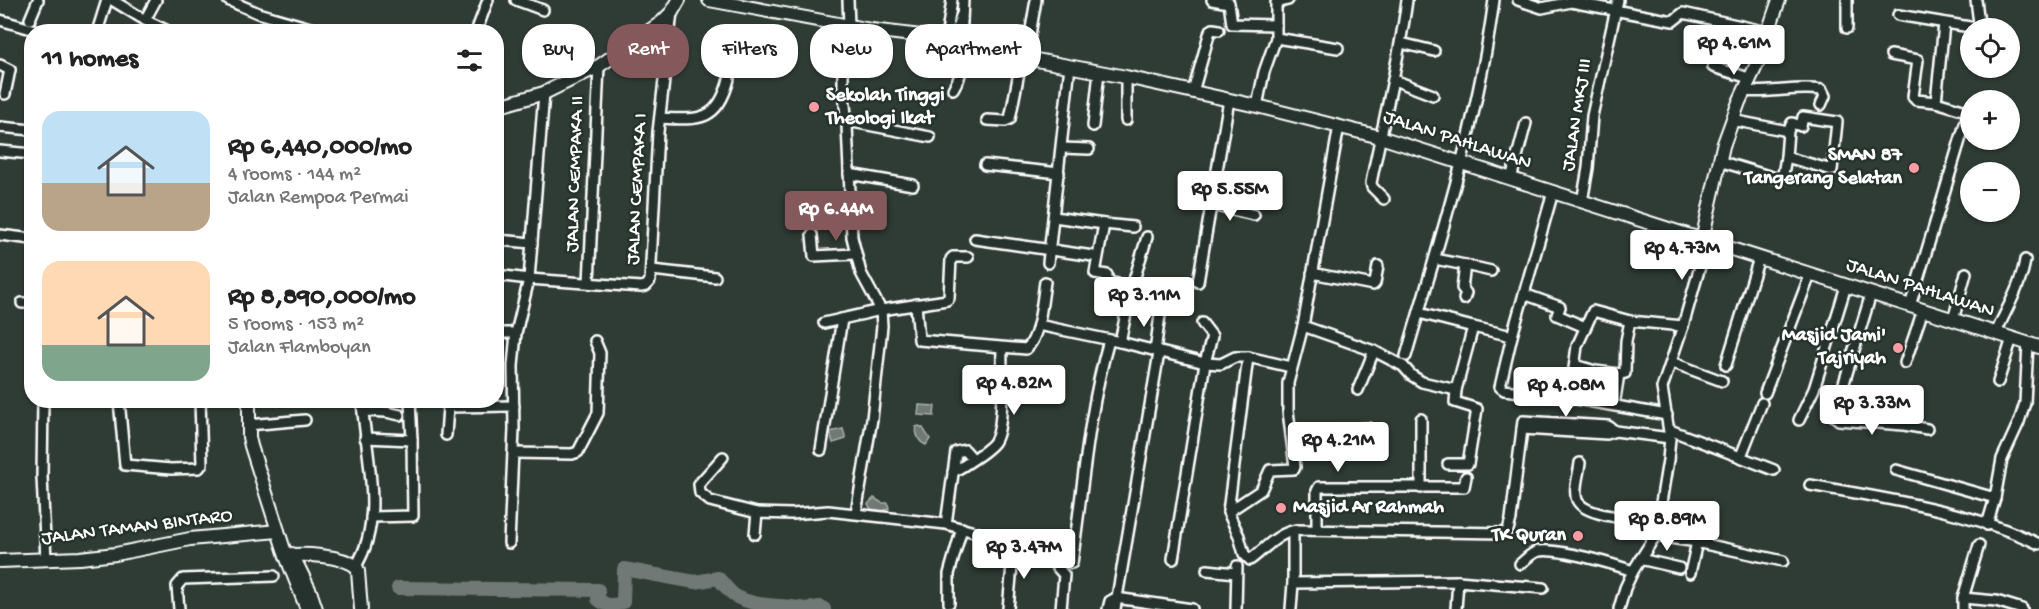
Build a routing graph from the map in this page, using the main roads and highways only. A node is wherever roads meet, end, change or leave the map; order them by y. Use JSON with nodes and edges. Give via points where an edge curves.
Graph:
{"nodes":[{"id":1,"x":679,"y":0,"type":"edge"},
{"id":2,"x":709,"y":0,"type":"edge"},
{"id":3,"x":1779,"y":0,"type":"edge"},
{"id":4,"x":504,"y":104,"type":"edge"},
{"id":5,"x":1704,"y":241,"type":"junction"},
{"id":6,"x":2033,"y":345,"type":"edge"},
{"id":7,"x":249,"y":408,"type":"edge"},
{"id":8,"x":280,"y":534,"type":"junction"},
{"id":9,"x":289,"y":556,"type":"junction"},
{"id":10,"x":0,"y":561,"type":"edge"},
{"id":11,"x":307,"y":609,"type":"edge"},
{"id":12,"x":316,"y":609,"type":"edge"},
{"id":13,"x":360,"y":609,"type":"edge"}],
"edges":[{"from":1,"to":4,"type":"main road","via":[[662,22],[598,66],[544,93]]},
{"from":2,"to":5,"type":"main road","name":"JALAN PAHLAWAN","via":[[957,42],[1257,106],[1380,137]]},
{"from":3,"to":5,"type":"main road","via":[[1719,161]]},
{"from":5,"to":6,"type":"main road","name":"JALAN PAHLAWAN"},
{"from":7,"to":8,"type":"main road","via":[[251,446]]},
{"from":8,"to":9,"type":"main road"},
{"from":8,"to":10,"type":"main road","name":"JALAN TAMAN BINTARO","via":[[190,539],[116,554],[46,561]]},
{"from":9,"to":11,"type":"main road"},
{"from":9,"to":12,"type":"main road"},
{"from":9,"to":13,"type":"main road","via":[[323,557],[356,566]]}]}
